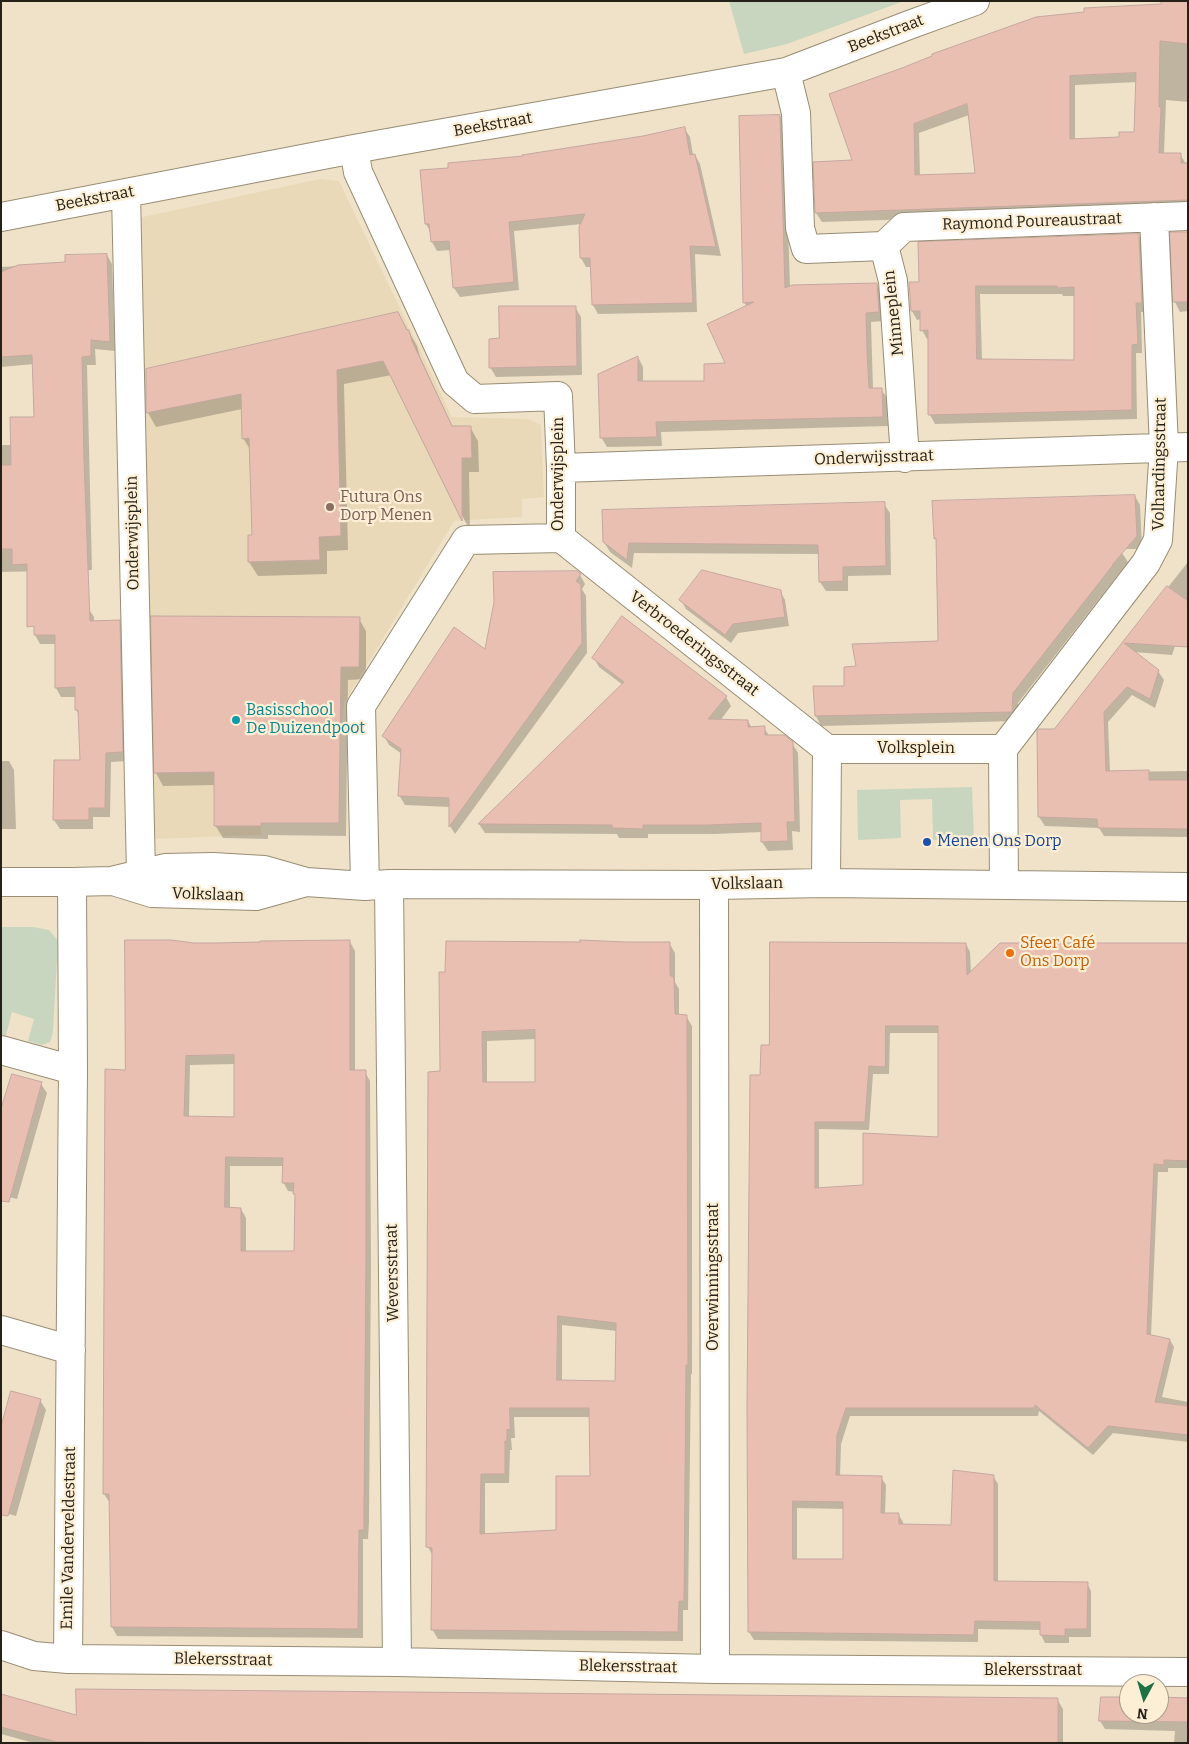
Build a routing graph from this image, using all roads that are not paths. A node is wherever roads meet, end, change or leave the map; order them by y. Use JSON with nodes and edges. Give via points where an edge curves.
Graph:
{"nodes":[{"id":1,"x":975,"y":1,"type":"edge"},
{"id":2,"x":786,"y":72,"type":"junction"},
{"id":3,"x":354,"y":149,"type":"junction"},
{"id":4,"x":126,"y":193,"type":"junction"},
{"id":5,"x":1188,"y":216,"type":"edge"},
{"id":6,"x":1,"y":217,"type":"edge"},
{"id":7,"x":1154,"y":217,"type":"junction"},
{"id":8,"x":884,"y":246,"type":"junction"},
{"id":9,"x":1176,"y":447,"type":"edge"},
{"id":10,"x":906,"y":458,"type":"junction"},
{"id":11,"x":561,"y":468,"type":"junction"},
{"id":12,"x":561,"y":538,"type":"junction"},
{"id":13,"x":827,"y":749,"type":"junction"},
{"id":14,"x":1003,"y":749,"type":"junction"},
{"id":15,"x":141,"y":874,"type":"junction"},
{"id":16,"x":111,"y":881,"type":"junction"},
{"id":17,"x":1,"y":882,"type":"edge"},
{"id":18,"x":72,"y":882,"type":"junction"},
{"id":19,"x":306,"y":882,"type":"junction"},
{"id":20,"x":826,"y":883,"type":"junction"},
{"id":21,"x":714,"y":884,"type":"junction"},
{"id":22,"x":377,"y":885,"type":"junction"},
{"id":23,"x":1004,"y":885,"type":"junction"},
{"id":24,"x":1188,"y":887,"type":"edge"},
{"id":25,"x":1,"y":1050,"type":"edge"},
{"id":26,"x":73,"y":1070,"type":"junction"},
{"id":27,"x":1,"y":1330,"type":"edge"},
{"id":28,"x":71,"y":1350,"type":"junction"},
{"id":29,"x":1,"y":1645,"type":"edge"},
{"id":30,"x":68,"y":1659,"type":"junction"},
{"id":31,"x":396,"y":1662,"type":"junction"},
{"id":32,"x":715,"y":1669,"type":"junction"},
{"id":33,"x":1188,"y":1672,"type":"edge"}],
"edges":[{"from":1,"to":2,"type":"street","name":"Beekstraat"},
{"from":2,"to":3,"type":"street","name":"Beekstraat"},
{"from":2,"to":8,"type":"street","via":[[796,113],[800,228],[806,249]]},
{"from":3,"to":4,"type":"street","name":"Beekstraat"},
{"from":3,"to":11,"type":"street","name":"Onderwijsplein","via":[[358,172],[456,382],[475,399],[558,396]]},
{"from":4,"to":6,"type":"street","name":"Beekstraat"},
{"from":4,"to":15,"type":"street","name":"Onderwijsplein"},
{"from":5,"to":7,"type":"street","name":"Raymond Poureaustraat"},
{"from":7,"to":8,"type":"street","name":"Raymond Poureaustraat","via":[[904,227]]},
{"from":7,"to":9,"type":"street","name":"Volhardingsstraat"},
{"from":8,"to":10,"type":"street","name":"Minneplein","via":[[893,281]]},
{"from":9,"to":10,"type":"street","name":"Onderwijsstraat"},
{"from":9,"to":14,"type":"street","name":"Volhardingsstraat","via":[[1158,540],[1146,562]]},
{"from":10,"to":11,"type":"street","name":"Onderwijsstraat"},
{"from":11,"to":12,"type":"street","name":"Onderwijsplein"},
{"from":12,"to":13,"type":"street","name":"Verbroederingsstraat"},
{"from":12,"to":22,"type":"street","name":"Onderwijsplein","via":[[466,540],[361,706]]},
{"from":13,"to":14,"type":"street","name":"Volksplein"},
{"from":13,"to":20,"type":"street"},
{"from":14,"to":23,"type":"street"},
{"from":15,"to":16,"type":"street","name":"Volkslaan"},
{"from":15,"to":19,"type":"street","name":"Volkslaan","via":[[166,868],[213,867],[264,870]]},
{"from":16,"to":18,"type":"street","name":"Volkslaan"},
{"from":16,"to":19,"type":"street","name":"Volkslaan","via":[[152,893],[256,896]]},
{"from":17,"to":18,"type":"street","name":"Volkslaan"},
{"from":18,"to":26,"type":"street","name":"Emile Vanderveldestraat"},
{"from":19,"to":22,"type":"street","name":"Volkslaan"},
{"from":20,"to":21,"type":"street","name":"Volkslaan"},
{"from":20,"to":23,"type":"street","name":"Volkslaan"},
{"from":21,"to":22,"type":"street","name":"Volkslaan"},
{"from":21,"to":32,"type":"street","name":"Overwinningsstraat"},
{"from":22,"to":31,"type":"street","name":"Weversstraat"},
{"from":23,"to":24,"type":"street","name":"Volkslaan"},
{"from":25,"to":26,"type":"street"},
{"from":26,"to":28,"type":"street","name":"Emile Vanderveldestraat"},
{"from":27,"to":28,"type":"street"},
{"from":28,"to":30,"type":"street","name":"Emile Vanderveldestraat"},
{"from":29,"to":30,"type":"street","via":[[34,1656]]},
{"from":30,"to":31,"type":"street","name":"Blekersstraat"},
{"from":31,"to":32,"type":"street","name":"Blekersstraat"},
{"from":32,"to":33,"type":"street","name":"Blekersstraat"}]}
